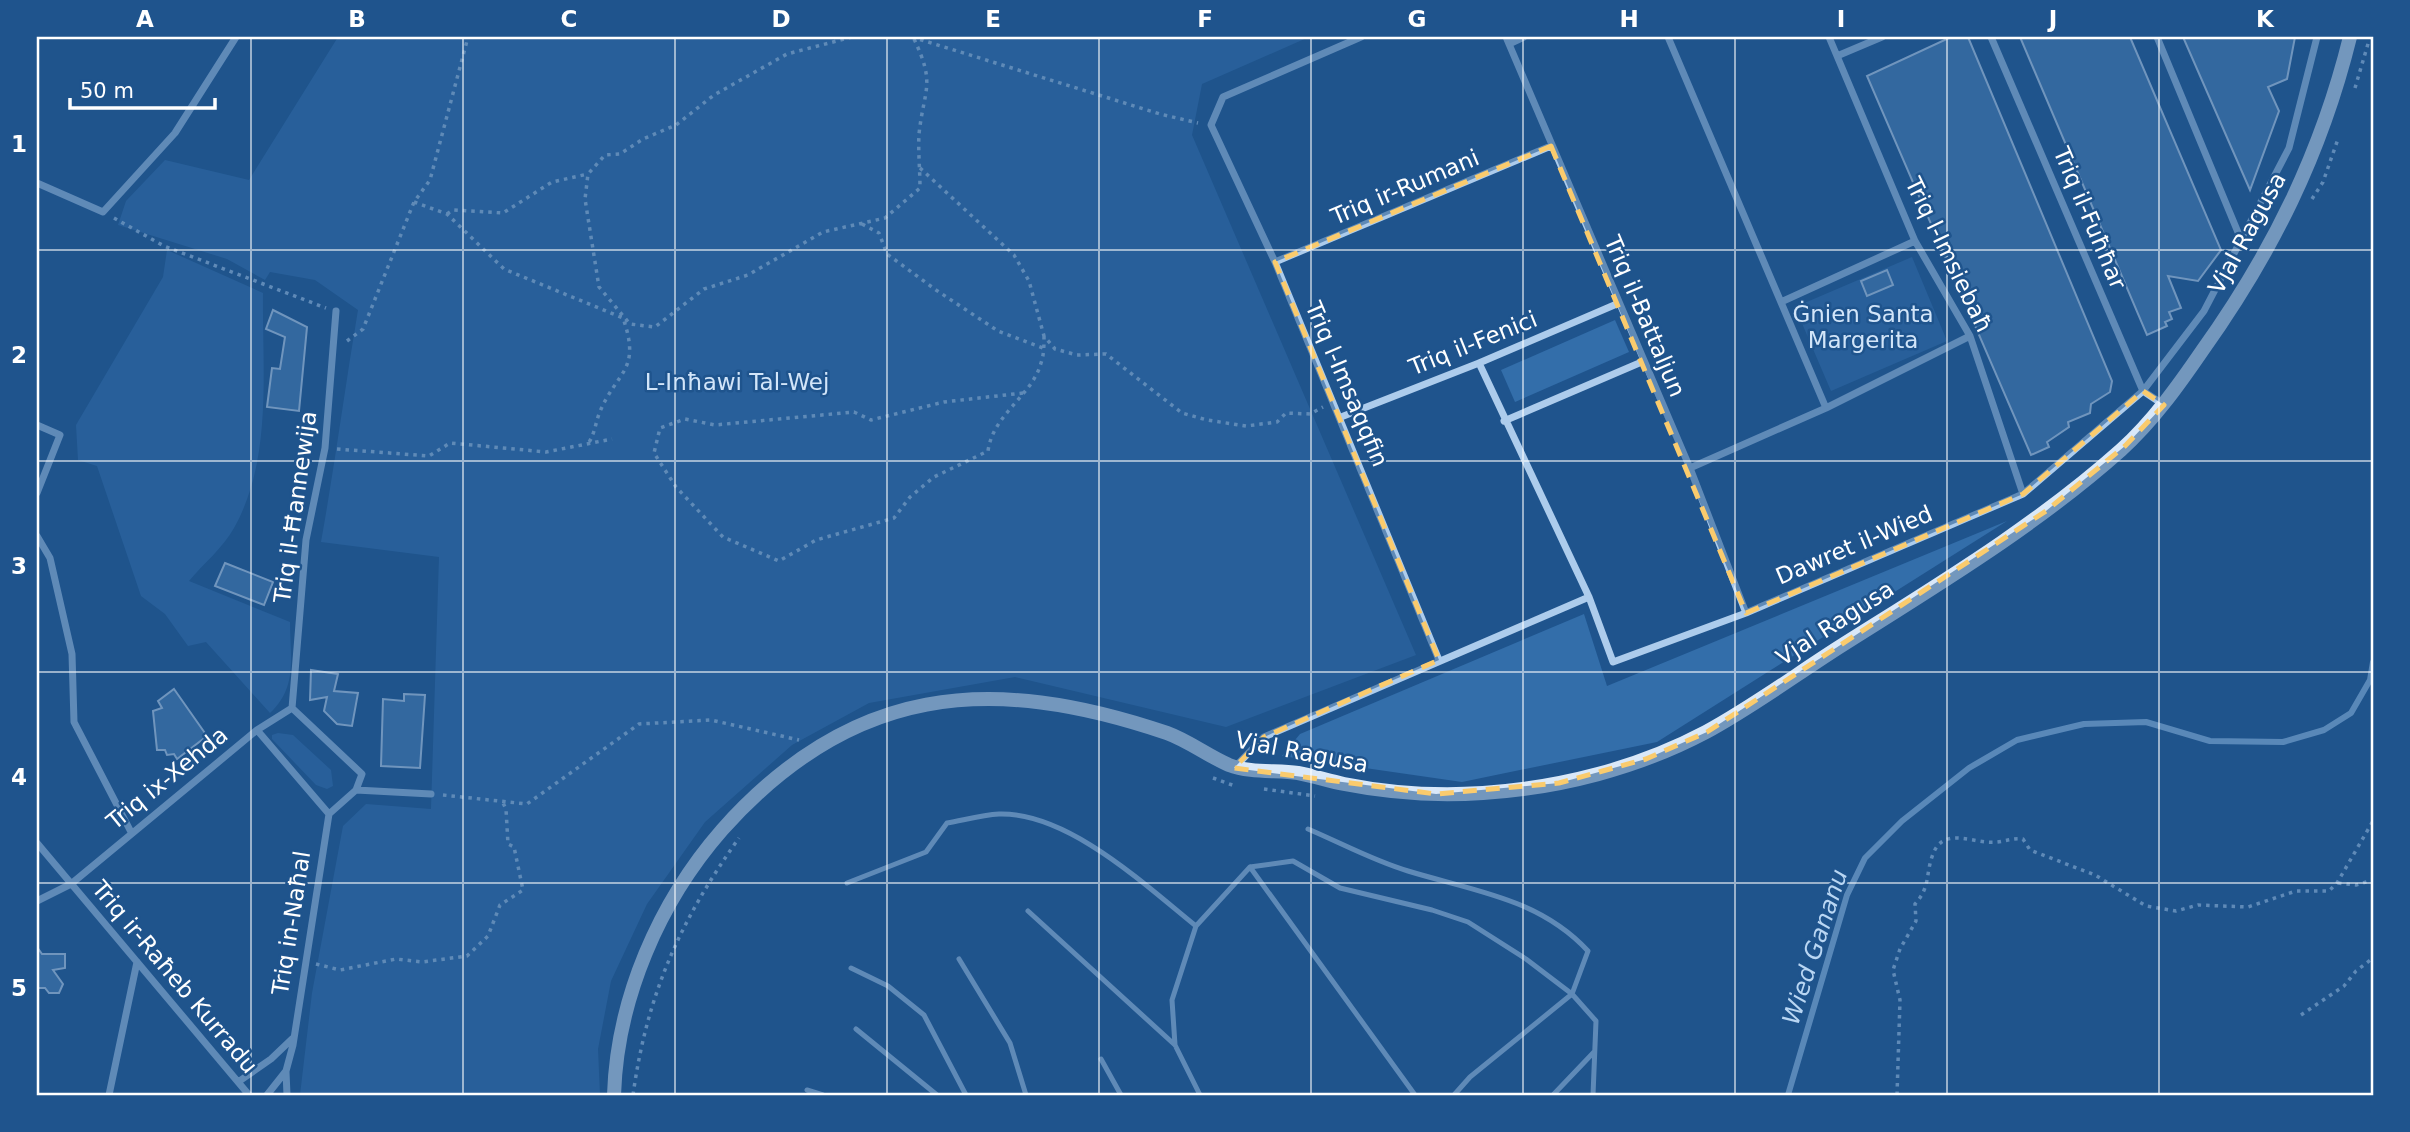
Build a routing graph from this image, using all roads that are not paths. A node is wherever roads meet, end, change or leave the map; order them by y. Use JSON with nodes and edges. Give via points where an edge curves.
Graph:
{"nodes":[{"id":1,"x":236,"y":37,"type":"edge"},
{"id":2,"x":1361,"y":37,"type":"edge"},
{"id":3,"x":1524,"y":37,"type":"edge"},
{"id":4,"x":1668,"y":37,"type":"edge"},
{"id":5,"x":1829,"y":37,"type":"edge"},
{"id":6,"x":1882,"y":37,"type":"edge"},
{"id":7,"x":1991,"y":37,"type":"edge"},
{"id":8,"x":2157,"y":37,"type":"edge"},
{"id":9,"x":2316,"y":37,"type":"edge"},
{"id":10,"x":2350,"y":37,"type":"edge"},
{"id":11,"x":1507,"y":40,"type":"edge"},
{"id":12,"x":1838,"y":56,"type":"junction"},
{"id":13,"x":1550,"y":146,"type":"junction"},
{"id":14,"x":37,"y":183,"type":"edge"},
{"id":15,"x":1915,"y":241,"type":"junction"},
{"id":16,"x":2242,"y":242,"type":"junction"},
{"id":17,"x":1275,"y":262,"type":"junction"},
{"id":18,"x":1781,"y":302,"type":"junction"},
{"id":19,"x":1619,"y":303,"type":"junction"},
{"id":20,"x":336,"y":312,"type":"road end"},
{"id":21,"x":1970,"y":336,"type":"junction"},
{"id":22,"x":1644,"y":361,"type":"junction"},
{"id":23,"x":1479,"y":363,"type":"junction"},
{"id":24,"x":2143,"y":391,"type":"junction"},
{"id":25,"x":2164,"y":405,"type":"junction"},
{"id":26,"x":1826,"y":408,"type":"junction"},
{"id":27,"x":1341,"y":417,"type":"junction"},
{"id":28,"x":1504,"y":421,"type":"junction"},
{"id":29,"x":37,"y":425,"type":"edge"},
{"id":30,"x":1690,"y":468,"type":"junction"},
{"id":31,"x":37,"y":493,"type":"edge"},
{"id":32,"x":2023,"y":494,"type":"junction"},
{"id":33,"x":37,"y":536,"type":"edge"},
{"id":34,"x":1588,"y":597,"type":"junction"},
{"id":35,"x":1746,"y":613,"type":"junction"},
{"id":36,"x":1439,"y":660,"type":"junction"},
{"id":37,"x":292,"y":708,"type":"junction"},
{"id":38,"x":257,"y":730,"type":"junction"},
{"id":39,"x":1234,"y":768,"type":"junction"},
{"id":40,"x":356,"y":790,"type":"junction"},
{"id":41,"x":431,"y":794,"type":"road end"},
{"id":42,"x":329,"y":814,"type":"junction"},
{"id":43,"x":1308,"y":829,"type":"dead end"},
{"id":44,"x":131,"y":832,"type":"junction"},
{"id":45,"x":37,"y":843,"type":"edge"},
{"id":46,"x":1250,"y":867,"type":"junction"},
{"id":47,"x":847,"y":883,"type":"dead end"},
{"id":48,"x":71,"y":884,"type":"junction"},
{"id":49,"x":37,"y":901,"type":"edge"},
{"id":50,"x":1028,"y":911,"type":"dead end"},
{"id":51,"x":1196,"y":926,"type":"junction"},
{"id":52,"x":959,"y":959,"type":"dead end"},
{"id":53,"x":136,"y":962,"type":"junction"},
{"id":54,"x":851,"y":968,"type":"dead end"},
{"id":55,"x":1572,"y":994,"type":"junction"},
{"id":56,"x":856,"y":1029,"type":"dead end"},
{"id":57,"x":292,"y":1039,"type":"junction"},
{"id":58,"x":1175,"y":1045,"type":"junction"},
{"id":59,"x":1594,"y":1052,"type":"junction"},
{"id":60,"x":1101,"y":1059,"type":"dead end"},
{"id":61,"x":286,"y":1071,"type":"junction"},
{"id":62,"x":238,"y":1082,"type":"junction"},
{"id":63,"x":807,"y":1090,"type":"dead end"},
{"id":64,"x":110,"y":1095,"type":"edge"},
{"id":65,"x":249,"y":1095,"type":"edge"},
{"id":66,"x":267,"y":1095,"type":"edge"},
{"id":67,"x":287,"y":1095,"type":"edge"},
{"id":68,"x":614,"y":1095,"type":"edge"},
{"id":69,"x":823,"y":1095,"type":"edge"},
{"id":70,"x":937,"y":1095,"type":"edge"},
{"id":71,"x":966,"y":1095,"type":"edge"},
{"id":72,"x":1026,"y":1095,"type":"edge"},
{"id":73,"x":1121,"y":1095,"type":"edge"},
{"id":74,"x":1200,"y":1095,"type":"edge"},
{"id":75,"x":1415,"y":1095,"type":"edge"},
{"id":76,"x":1454,"y":1095,"type":"edge"},
{"id":77,"x":1553,"y":1095,"type":"edge"},
{"id":78,"x":1593,"y":1095,"type":"edge"}],
"edges":[{"from":1,"to":14,"type":"street","via":[[175,133],[103,212]]},
{"from":2,"to":17,"type":"street","name":"Triq l-Imsaqqfin","via":[[1223,97],[1211,125]]},
{"from":3,"to":11,"type":"street"},
{"from":4,"to":18,"type":"street"},
{"from":5,"to":12,"type":"street","name":"Triq l-Imsiebaħ"},
{"from":6,"to":12,"type":"street"},
{"from":7,"to":24,"type":"street","name":"Triq il-Fuħħar"},
{"from":8,"to":16,"type":"street"},
{"from":9,"to":16,"type":"street","name":"Dawret il-Wied","via":[[2289,148]]},
{"from":10,"to":25,"type":"main road","name":"Vjal Ragusa","via":[[2322,135],[2297,194],[2225,320]]},
{"from":11,"to":13,"type":"street","name":"Triq il-Battaljun"},
{"from":12,"to":15,"type":"street","name":"Triq l-Imsiebaħ"},
{"from":13,"to":17,"type":"street","name":"Triq ir-Rumani"},
{"from":13,"to":19,"type":"street","name":"Triq il-Battaljun"},
{"from":15,"to":18,"type":"street"},
{"from":15,"to":21,"type":"street","name":"Triq l-Imsiebaħ"},
{"from":16,"to":24,"type":"street","name":"Dawret il-Wied","via":[[2204,311]]},
{"from":17,"to":27,"type":"street","name":"Triq l-Imsaqqfin"},
{"from":18,"to":26,"type":"street"},
{"from":19,"to":22,"type":"street","name":"Triq il-Battaljun"},
{"from":19,"to":23,"type":"street","name":"Triq il-Fenici"},
{"from":20,"to":37,"type":"street","name":"Triq il-Ħannewija","via":[[324,448],[306,540]]},
{"from":21,"to":26,"type":"street"},
{"from":21,"to":32,"type":"street","name":"Triq l-Imsiebaħ"},
{"from":22,"to":28,"type":"street"},
{"from":22,"to":30,"type":"street","name":"Triq il-Battaljun"},
{"from":23,"to":27,"type":"street","name":"Triq il-Fenici"},
{"from":23,"to":28,"type":"street"},
{"from":24,"to":25,"type":"street"},
{"from":24,"to":32,"type":"street","name":"Dawret il-Wied"},
{"from":25,"to":39,"type":"main road","name":"Vjal Ragusa","via":[[2107,461],[2007,538],[1726,720],[1646,759],[1559,783],[1478,794],[1387,791],[1302,774]]},
{"from":26,"to":30,"type":"street"},
{"from":27,"to":36,"type":"street","name":"Triq l-Imsaqqfin"},
{"from":28,"to":34,"type":"street"},
{"from":29,"to":31,"type":"street","via":[[60,435]]},
{"from":30,"to":35,"type":"street","name":"Triq il-Battaljun"},
{"from":32,"to":35,"type":"street","name":"Dawret il-Wied"},
{"from":33,"to":44,"type":"street","via":[[50,558],[72,654],[74,722]]},
{"from":34,"to":35,"type":"street","name":"Dawret il-Wied","via":[[1613,662]]},
{"from":34,"to":36,"type":"street"},
{"from":36,"to":39,"type":"street","via":[[1264,737]]},
{"from":37,"to":38,"type":"street","name":"Triq ix-Xehda"},
{"from":37,"to":40,"type":"street","via":[[362,774]]},
{"from":38,"to":42,"type":"street"},
{"from":38,"to":44,"type":"street","name":"Triq ix-Xehda"},
{"from":39,"to":68,"type":"main road","name":"Vjal Ragusa","via":[[1172,735],[1037,701],[986,699],[893,712],[818,745],[747,802],[710,845],[657,927],[628,1007]]},
{"from":40,"to":41,"type":"street"},
{"from":40,"to":42,"type":"street"},
{"from":42,"to":57,"type":"street","name":"Triq in-Naħal"},
{"from":43,"to":55,"type":"lane","via":[[1406,871],[1486,890],[1567,928],[1588,951]]},
{"from":44,"to":48,"type":"street","name":"Triq ix-Xehda"},
{"from":45,"to":48,"type":"street","name":"Triq ir-Raħeb Kurradu"},
{"from":46,"to":51,"type":"lane"},
{"from":46,"to":55,"type":"lane","via":[[1293,861],[1340,888],[1468,922]]},
{"from":46,"to":75,"type":"lane"},
{"from":47,"to":51,"type":"lane","via":[[926,852],[947,823],[1001,814],[1060,826],[1118,863]]},
{"from":48,"to":49,"type":"street","name":"Triq ir-Raħeb Kurradu"},
{"from":48,"to":53,"type":"street","name":"Triq ir-Raħeb Kurradu"},
{"from":50,"to":58,"type":"lane"},
{"from":51,"to":58,"type":"lane","via":[[1172,1000]]},
{"from":52,"to":72,"type":"lane","via":[[1010,1042]]},
{"from":53,"to":62,"type":"street","name":"Triq ir-Raħeb Kurradu"},
{"from":53,"to":64,"type":"street"},
{"from":54,"to":71,"type":"lane","via":[[888,986],[924,1015]]},
{"from":55,"to":59,"type":"lane","via":[[1596,1021]]},
{"from":55,"to":76,"type":"lane","via":[[1470,1076]]},
{"from":56,"to":70,"type":"lane"},
{"from":57,"to":61,"type":"street","name":"Triq in-Naħal"},
{"from":57,"to":62,"type":"street"},
{"from":58,"to":74,"type":"lane"},
{"from":59,"to":77,"type":"lane"},
{"from":59,"to":78,"type":"lane"},
{"from":60,"to":73,"type":"lane"},
{"from":61,"to":66,"type":"street","name":"Triq in-Naħal"},
{"from":61,"to":67,"type":"street","name":"Triq in-Naħal"},
{"from":62,"to":65,"type":"street","name":"Triq ir-Raħeb Kurradu"},
{"from":63,"to":69,"type":"lane"}]}
